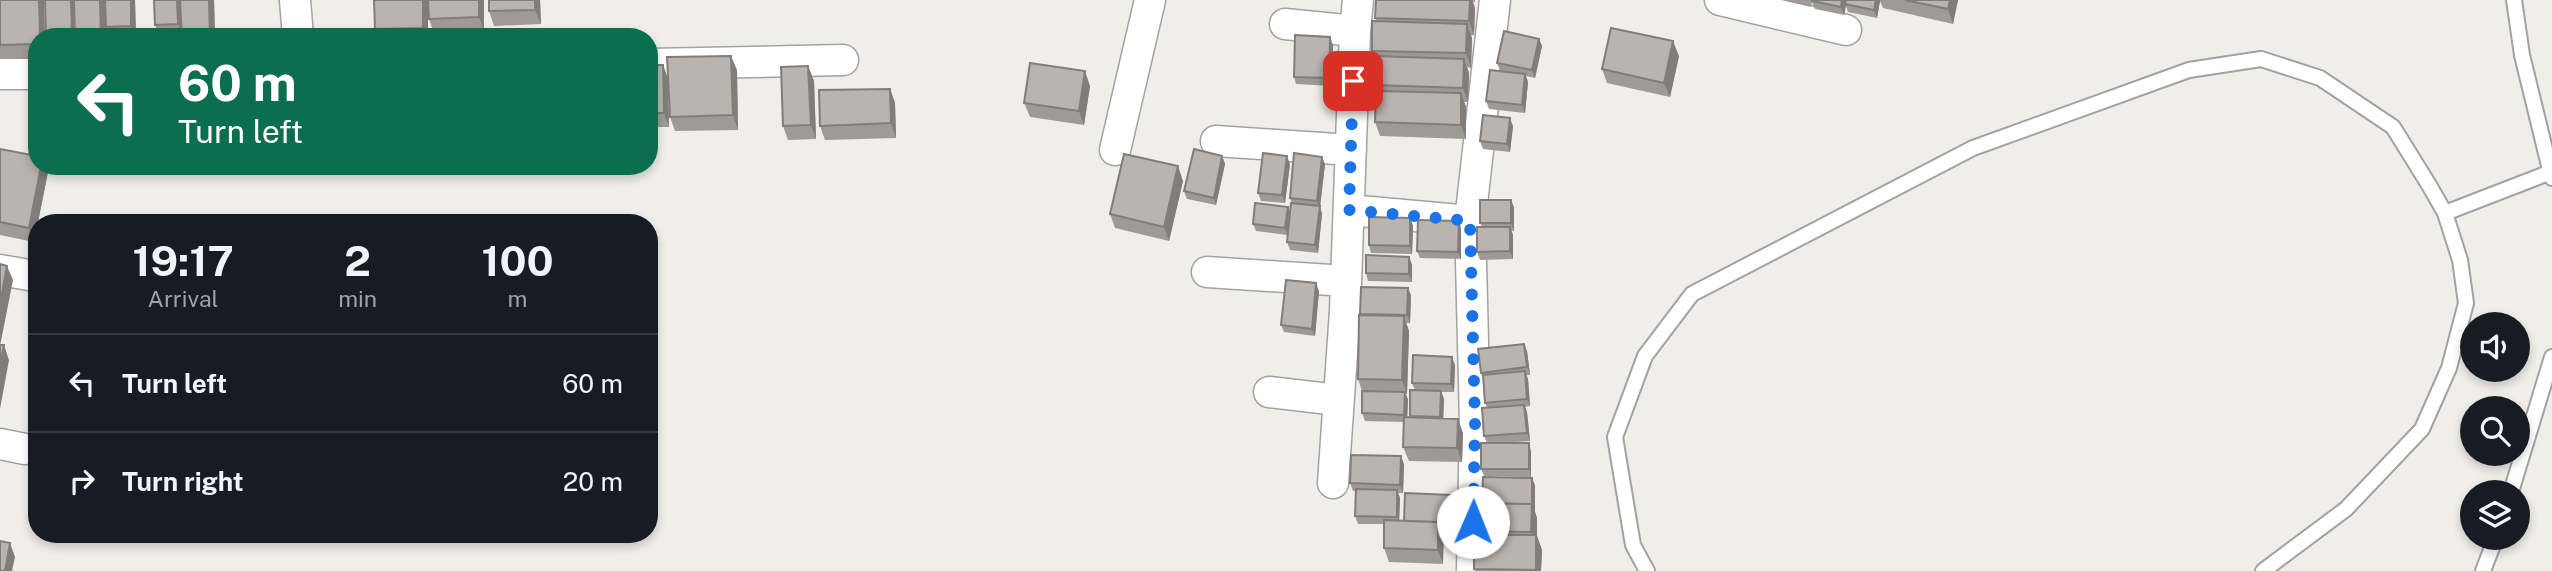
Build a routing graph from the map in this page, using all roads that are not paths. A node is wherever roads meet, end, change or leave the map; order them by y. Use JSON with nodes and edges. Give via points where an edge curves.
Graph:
{"nodes":[{"id":1,"x":295,"y":0,"type":"edge"},
{"id":2,"x":1150,"y":0,"type":"edge"},
{"id":3,"x":1358,"y":0,"type":"edge"},
{"id":4,"x":1495,"y":0,"type":"edge"},
{"id":5,"x":1720,"y":0,"type":"edge"},
{"id":6,"x":2514,"y":0,"type":"edge"},
{"id":7,"x":1285,"y":24,"type":"dead end"},
{"id":8,"x":297,"y":28,"type":"edge"},
{"id":9,"x":1846,"y":30,"type":"dead end"},
{"id":10,"x":1355,"y":31,"type":"junction"},
{"id":11,"x":843,"y":60,"type":"dead end"},
{"id":12,"x":658,"y":64,"type":"edge"},
{"id":13,"x":28,"y":74,"type":"edge"},
{"id":14,"x":0,"y":75,"type":"edge"},
{"id":15,"x":1216,"y":141,"type":"dead end"},
{"id":16,"x":1351,"y":149,"type":"junction"},
{"id":17,"x":1115,"y":150,"type":"dead end"},
{"id":18,"x":2551,"y":172,"type":"edge"},
{"id":19,"x":2552,"y":178,"type":"edge"},
{"id":20,"x":1349,"y":210,"type":"junction"},
{"id":21,"x":2445,"y":214,"type":"junction"},
{"id":22,"x":1470,"y":221,"type":"junction"},
{"id":23,"x":0,"y":270,"type":"edge"},
{"id":24,"x":1207,"y":271,"type":"dead end"},
{"id":25,"x":28,"y":275,"type":"edge"},
{"id":26,"x":1346,"y":281,"type":"junction"},
{"id":27,"x":2552,"y":357,"type":"edge"},
{"id":28,"x":1269,"y":392,"type":"dead end"},
{"id":29,"x":1338,"y":400,"type":"junction"},
{"id":30,"x":2515,"y":480,"type":"edge"},
{"id":31,"x":1333,"y":482,"type":"dead end"},
{"id":32,"x":2491,"y":550,"type":"edge"},
{"id":33,"x":1472,"y":571,"type":"edge"},
{"id":34,"x":1647,"y":571,"type":"edge"},
{"id":35,"x":2263,"y":571,"type":"edge"},
{"id":36,"x":2483,"y":571,"type":"edge"}],
"edges":[{"from":1,"to":8,"type":"street"},
{"from":2,"to":17,"type":"street"},
{"from":3,"to":10,"type":"street"},
{"from":4,"to":22,"type":"street"},
{"from":5,"to":9,"type":"street"},
{"from":6,"to":18,"type":"lane","via":[[2522,55]]},
{"from":7,"to":10,"type":"street"},
{"from":10,"to":16,"type":"street"},
{"from":11,"to":12,"type":"street"},
{"from":13,"to":14,"type":"street"},
{"from":15,"to":16,"type":"street"},
{"from":16,"to":20,"type":"street"},
{"from":18,"to":19,"type":"lane"},
{"from":18,"to":21,"type":"lane"},
{"from":20,"to":22,"type":"street"},
{"from":20,"to":26,"type":"street"},
{"from":21,"to":34,"type":"lane","via":[[2393,127],[2320,78],[2261,59],[2189,70],[1973,148],[1692,295],[1653,345],[1615,437],[1633,545]]},
{"from":21,"to":35,"type":"lane","via":[[2460,260],[2466,303],[2449,368],[2423,429],[2346,509]]},
{"from":22,"to":33,"type":"street","via":[[1475,423]]},
{"from":23,"to":25,"type":"street"},
{"from":24,"to":26,"type":"street"},
{"from":26,"to":29,"type":"street"},
{"from":27,"to":30,"type":"lane"},
{"from":28,"to":29,"type":"street"},
{"from":29,"to":31,"type":"street"},
{"from":32,"to":36,"type":"lane"}]}
